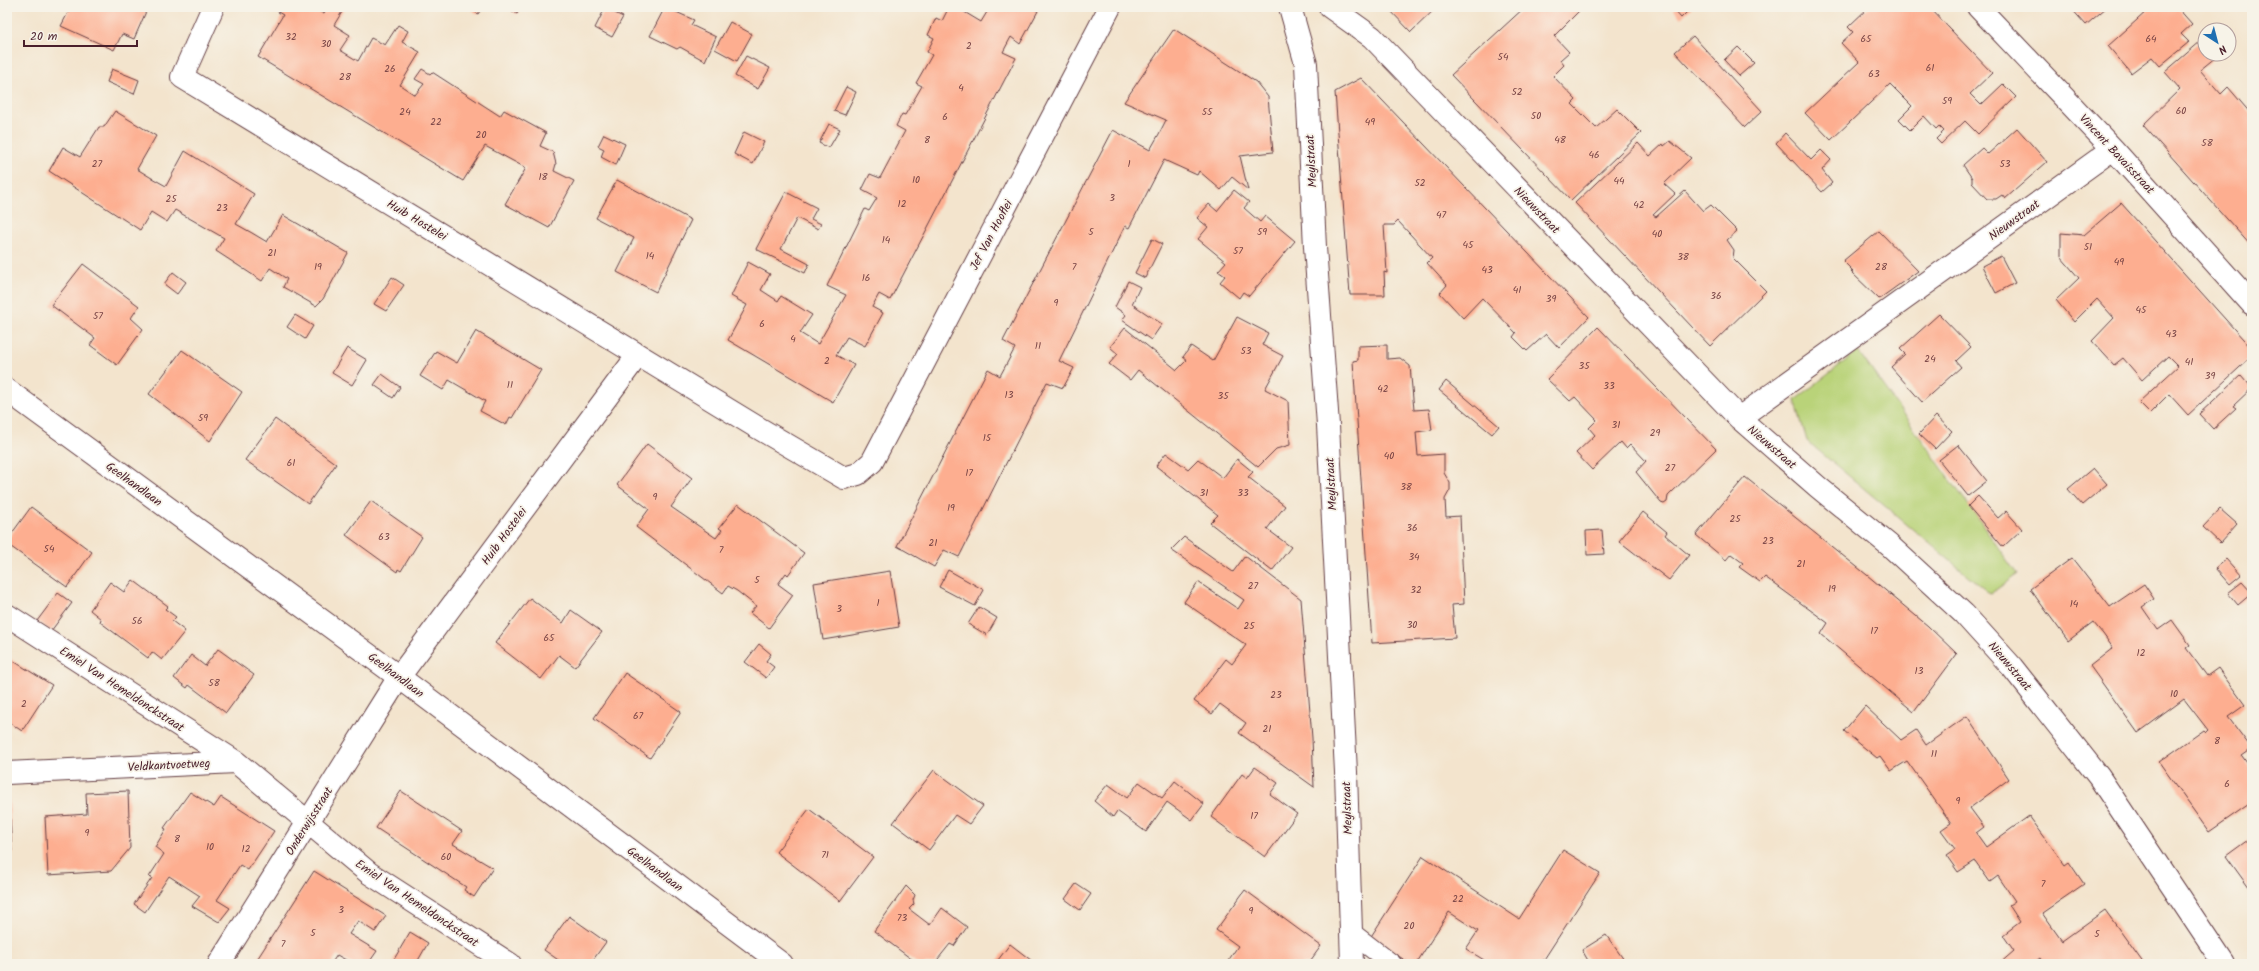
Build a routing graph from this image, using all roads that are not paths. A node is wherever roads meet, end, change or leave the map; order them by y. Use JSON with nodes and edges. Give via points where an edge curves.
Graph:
{"nodes":[{"id":1,"x":212,"y":7,"type":"edge"},
{"id":2,"x":1110,"y":7,"type":"edge"},
{"id":3,"x":1290,"y":7,"type":"edge"},
{"id":4,"x":1330,"y":7,"type":"edge"},
{"id":5,"x":1978,"y":7,"type":"edge"},
{"id":6,"x":2114,"y":149,"type":"junction"},
{"id":7,"x":2252,"y":304,"type":"edge"},
{"id":8,"x":638,"y":355,"type":"junction"},
{"id":9,"x":7,"y":390,"type":"edge"},
{"id":10,"x":1739,"y":418,"type":"junction"},
{"id":11,"x":872,"y":462,"type":"joint"},
{"id":12,"x":7,"y":615,"type":"edge"},
{"id":13,"x":399,"y":677,"type":"junction"},
{"id":14,"x":236,"y":762,"type":"junction"},
{"id":15,"x":7,"y":773,"type":"edge"},
{"id":16,"x":309,"y":822,"type":"junction"},
{"id":17,"x":1352,"y":933,"type":"junction"},
{"id":18,"x":218,"y":964,"type":"edge"},
{"id":19,"x":510,"y":964,"type":"edge"},
{"id":20,"x":782,"y":964,"type":"edge"},
{"id":21,"x":1352,"y":964,"type":"edge"},
{"id":22,"x":1392,"y":964,"type":"edge"},
{"id":23,"x":2224,"y":964,"type":"edge"}],
"edges":[{"from":1,"to":8,"type":"street","name":"Huib Hostelei","via":[[182,77]]},
{"from":2,"to":11,"type":"street","name":"Jef Van Hooflei"},
{"from":3,"to":17,"type":"street","name":"Meylstraat","via":[[1306,64],[1315,247],[1328,426]]},
{"from":4,"to":10,"type":"street","name":"Nieuwstraat","via":[[1372,37]]},
{"from":5,"to":6,"type":"street","name":"Vincent Bavaisstraat"},
{"from":6,"to":7,"type":"street","name":"Vincent Bavaisstraat"},
{"from":6,"to":10,"type":"street","name":"Nieuwstraat"},
{"from":8,"to":11,"type":"street","name":"Huib Hostelei","via":[[837,475],[844,478],[858,474]]},
{"from":8,"to":13,"type":"street","name":"Huib Hostelei"},
{"from":9,"to":13,"type":"street","name":"Geelhandlaan"},
{"from":10,"to":23,"type":"street","name":"Nieuwstraat","via":[[1900,555],[1964,614],[2012,667],[2099,777]]},
{"from":12,"to":14,"type":"street","name":"Emiel Van Hemeldonckstraat"},
{"from":13,"to":16,"type":"street","name":"Onderwijsstraat"},
{"from":13,"to":20,"type":"street","name":"Geelhandlaan"},
{"from":14,"to":15,"type":"street","name":"Veldkantvoetweg"},
{"from":14,"to":16,"type":"street"},
{"from":16,"to":18,"type":"street","name":"Onderwijsstraat"},
{"from":16,"to":19,"type":"street","name":"Emiel Van Hemeldonckstraat","via":[[369,873]]},
{"from":17,"to":21,"type":"street","name":"Meylstraat"},
{"from":17,"to":22,"type":"lane"}]}
